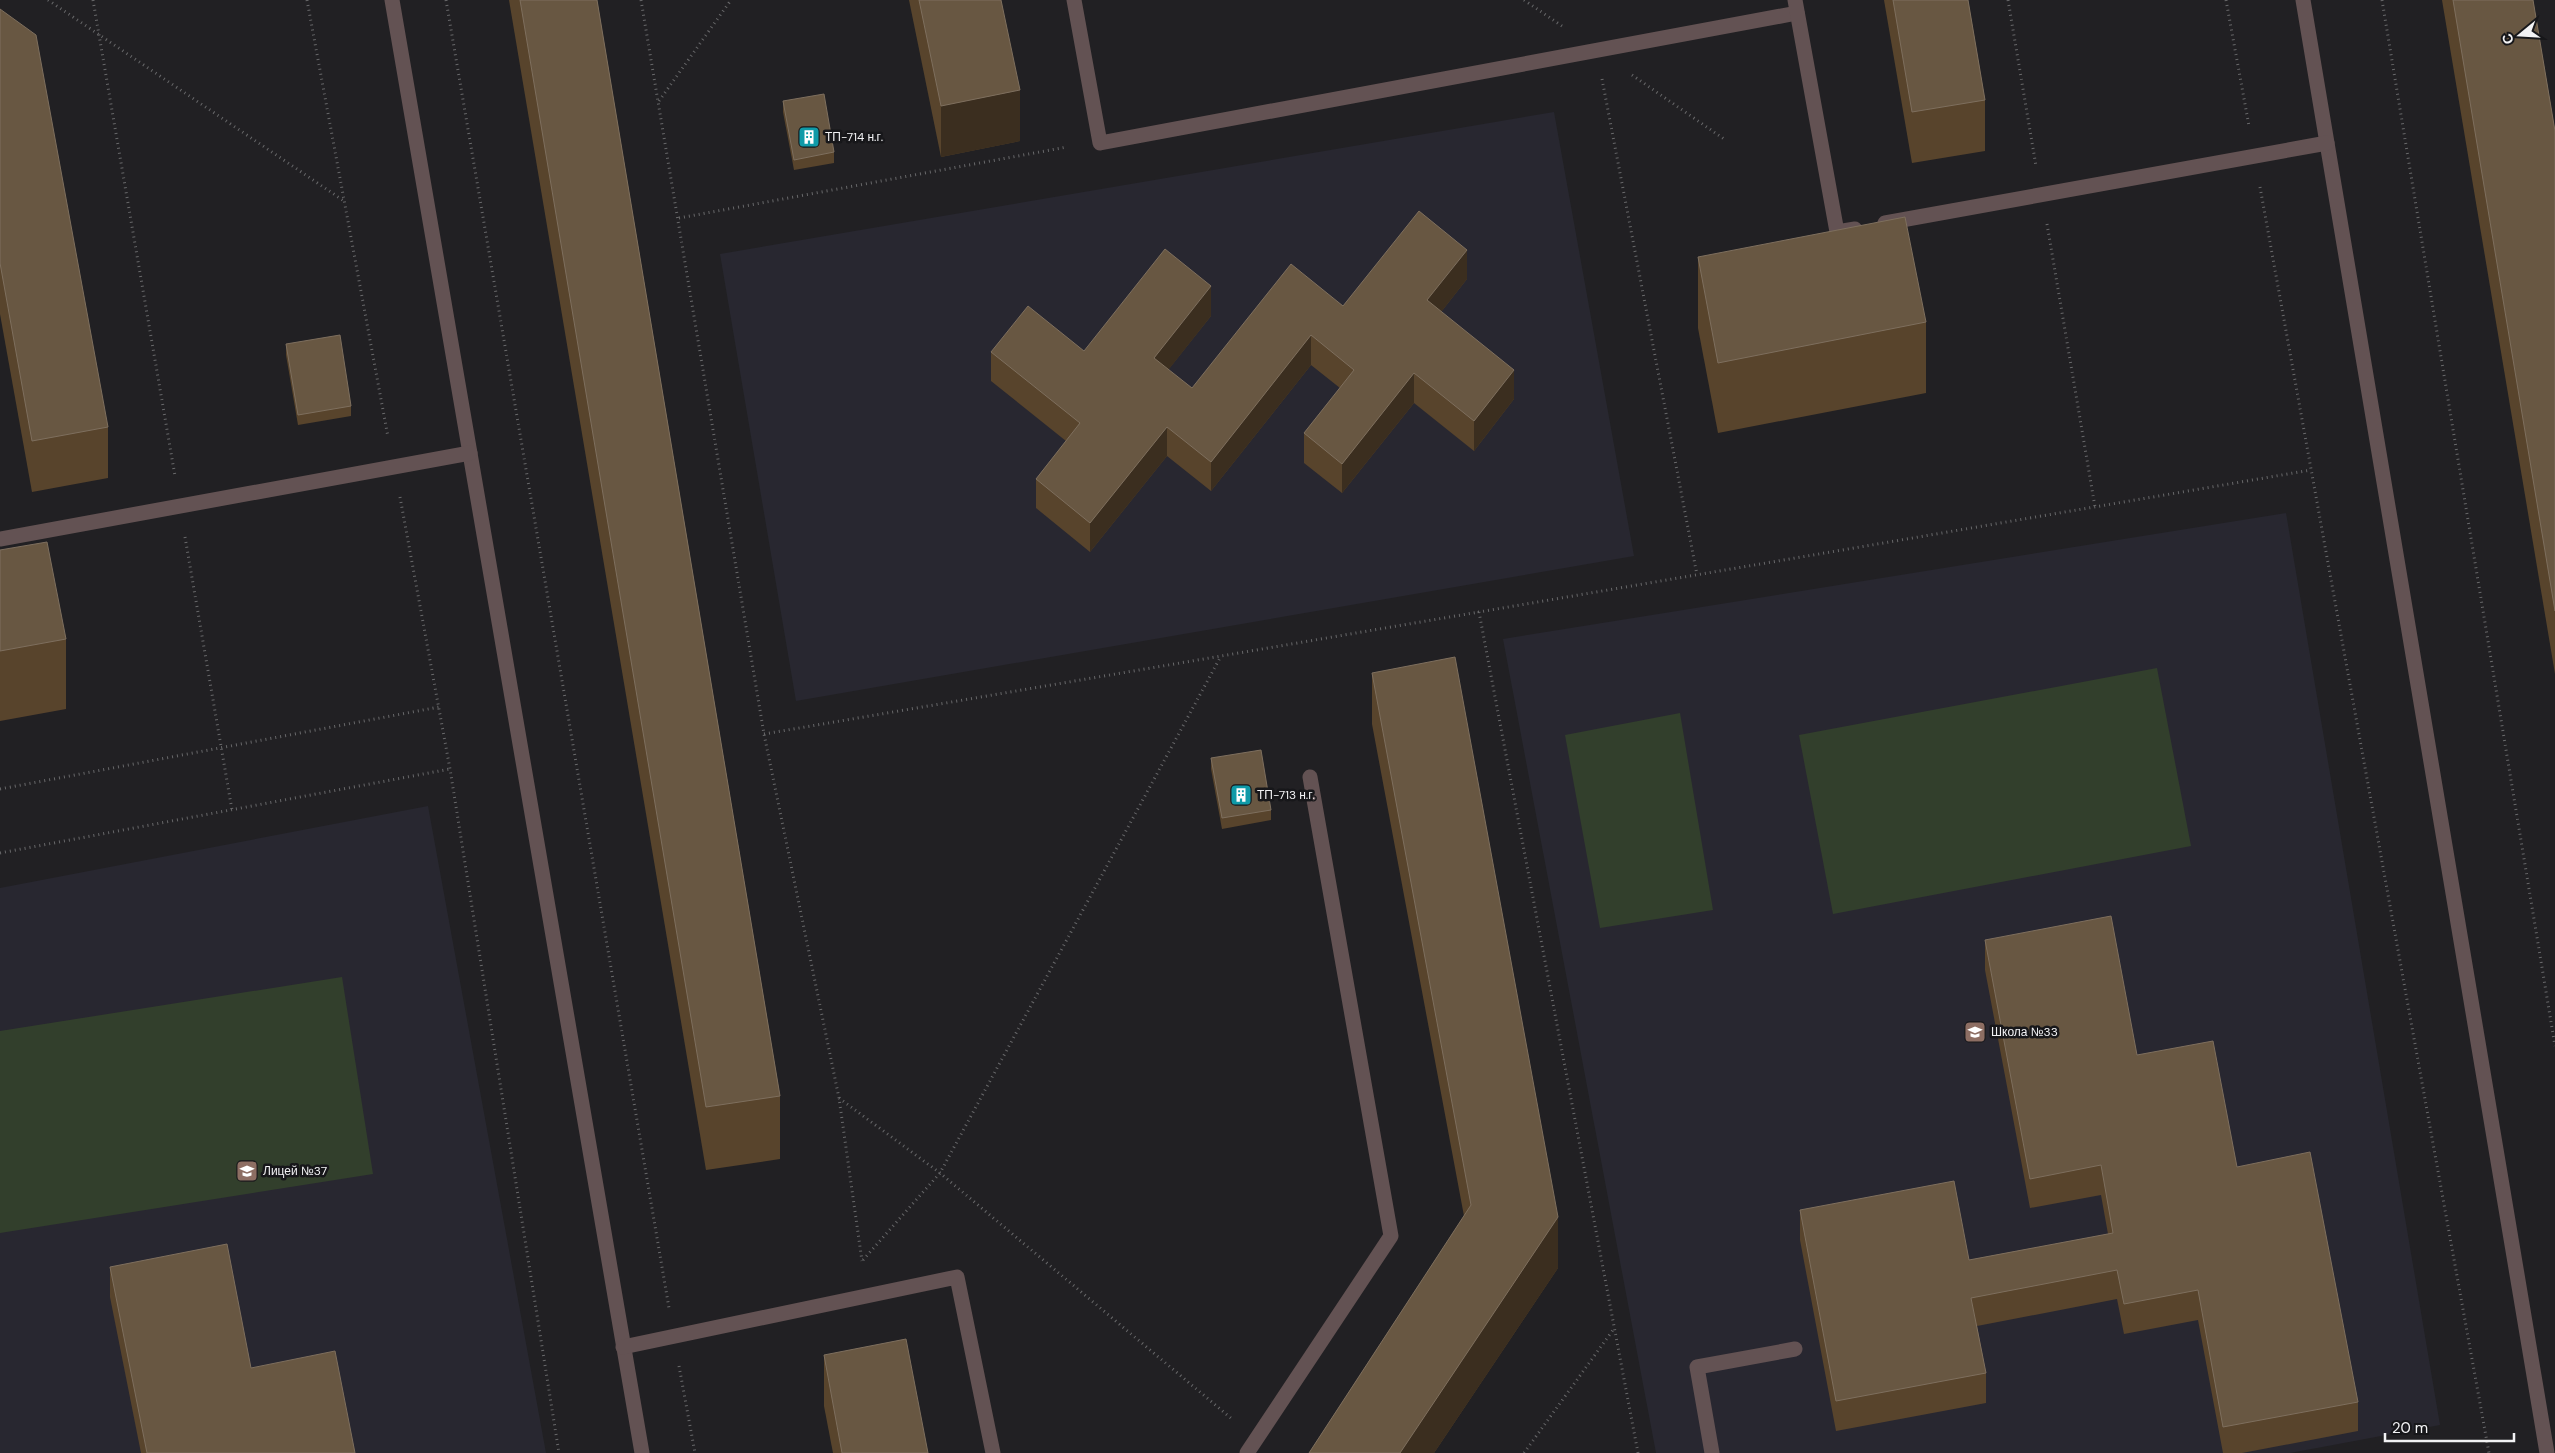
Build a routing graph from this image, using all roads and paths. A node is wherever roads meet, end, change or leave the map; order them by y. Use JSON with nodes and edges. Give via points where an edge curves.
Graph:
{"nodes":[{"id":1,"x":48,"y":0,"type":"edge"},
{"id":2,"x":93,"y":0,"type":"edge"},
{"id":3,"x":307,"y":0,"type":"edge"},
{"id":4,"x":392,"y":0,"type":"edge"},
{"id":5,"x":446,"y":0,"type":"edge"},
{"id":6,"x":641,"y":0,"type":"edge"},
{"id":7,"x":731,"y":0,"type":"edge"},
{"id":8,"x":1074,"y":0,"type":"edge"},
{"id":9,"x":2008,"y":0,"type":"edge"},
{"id":10,"x":2226,"y":0,"type":"edge"},
{"id":11,"x":2304,"y":0,"type":"edge"},
{"id":12,"x":2382,"y":0,"type":"edge"},
{"id":13,"x":1796,"y":7,"type":"edge"},
{"id":14,"x":100,"y":37,"type":"junction"},
{"id":15,"x":1597,"y":51,"type":"junction"},
{"id":16,"x":658,"y":102,"type":"junction"},
{"id":17,"x":2327,"y":143,"type":"junction"},
{"id":18,"x":1067,"y":147,"type":"dead end"},
{"id":19,"x":2254,"y":157,"type":"junction"},
{"id":20,"x":2041,"y":195,"type":"junction"},
{"id":21,"x":344,"y":202,"type":"junction"},
{"id":22,"x":679,"y":218,"type":"junction"},
{"id":23,"x":470,"y":453,"type":"junction"},
{"id":24,"x":394,"y":467,"type":"junction"},
{"id":25,"x":2311,"y":470,"type":"junction"},
{"id":26,"x":180,"y":506,"type":"junction"},
{"id":27,"x":2095,"y":507,"type":"junction"},
{"id":28,"x":0,"y":539,"type":"edge"},
{"id":29,"x":1697,"y":575,"type":"junction"},
{"id":30,"x":1479,"y":612,"type":"junction"},
{"id":31,"x":1221,"y":656,"type":"junction"},
{"id":32,"x":439,"y":707,"type":"junction"},
{"id":33,"x":764,"y":734,"type":"junction"},
{"id":34,"x":222,"y":747,"type":"junction"},
{"id":35,"x":450,"y":769,"type":"junction"},
{"id":36,"x":1310,"y":776,"type":"dead end"},
{"id":37,"x":0,"y":789,"type":"edge"},
{"id":38,"x":232,"y":810,"type":"junction"},
{"id":39,"x":0,"y":853,"type":"edge"},
{"id":40,"x":2555,"y":1046,"type":"edge"},
{"id":41,"x":839,"y":1098,"type":"junction"},
{"id":42,"x":940,"y":1173,"type":"junction"},
{"id":43,"x":1614,"y":1330,"type":"junction"},
{"id":44,"x":674,"y":1337,"type":"junction"},
{"id":45,"x":623,"y":1347,"type":"junction"},
{"id":46,"x":1795,"y":1349,"type":"dead end"},
{"id":47,"x":1256,"y":1439,"type":"junction"},
{"id":48,"x":560,"y":1453,"type":"edge"},
{"id":49,"x":642,"y":1453,"type":"edge"},
{"id":50,"x":695,"y":1453,"type":"edge"},
{"id":51,"x":993,"y":1453,"type":"edge"},
{"id":52,"x":1247,"y":1453,"type":"edge"},
{"id":53,"x":1524,"y":1453,"type":"edge"},
{"id":54,"x":1638,"y":1453,"type":"edge"},
{"id":55,"x":1712,"y":1453,"type":"edge"},
{"id":56,"x":2489,"y":1453,"type":"edge"},
{"id":57,"x":2547,"y":1453,"type":"edge"}],
"edges":[{"from":1,"to":14,"type":"path"},
{"from":2,"to":14,"type":"path"},
{"from":3,"to":21,"type":"path"},
{"from":4,"to":23,"type":"lane"},
{"from":5,"to":44,"type":"path"},
{"from":6,"to":16,"type":"path"},
{"from":7,"to":16,"type":"path"},
{"from":8,"to":15,"type":"lane","via":[[1100,143]]},
{"from":9,"to":20,"type":"path"},
{"from":10,"to":19,"type":"path"},
{"from":11,"to":17,"type":"lane"},
{"from":12,"to":40,"type":"path"},
{"from":13,"to":15,"type":"lane"},
{"from":13,"to":20,"type":"lane","via":[[1837,232]]},
{"from":14,"to":21,"type":"path"},
{"from":14,"to":26,"type":"path"},
{"from":15,"to":29,"type":"path"},
{"from":16,"to":22,"type":"path"},
{"from":17,"to":19,"type":"lane"},
{"from":17,"to":57,"type":"lane"},
{"from":18,"to":22,"type":"path"},
{"from":19,"to":20,"type":"lane"},
{"from":19,"to":25,"type":"path"},
{"from":20,"to":27,"type":"path"},
{"from":21,"to":24,"type":"path"},
{"from":22,"to":33,"type":"path"},
{"from":23,"to":24,"type":"lane"},
{"from":23,"to":45,"type":"lane"},
{"from":24,"to":26,"type":"lane"},
{"from":24,"to":32,"type":"path"},
{"from":25,"to":27,"type":"path"},
{"from":25,"to":56,"type":"path"},
{"from":26,"to":28,"type":"lane"},
{"from":26,"to":34,"type":"path"},
{"from":27,"to":29,"type":"path"},
{"from":29,"to":30,"type":"path"},
{"from":30,"to":31,"type":"path"},
{"from":30,"to":43,"type":"path"},
{"from":31,"to":33,"type":"path"},
{"from":31,"to":42,"type":"path"},
{"from":32,"to":34,"type":"path"},
{"from":32,"to":35,"type":"path"},
{"from":33,"to":41,"type":"path"},
{"from":34,"to":37,"type":"path"},
{"from":34,"to":38,"type":"path"},
{"from":35,"to":38,"type":"path"},
{"from":35,"to":48,"type":"path"},
{"from":36,"to":47,"type":"lane","via":[[1391,1236]]},
{"from":38,"to":39,"type":"path"},
{"from":41,"to":42,"type":"path"},
{"from":41,"to":42,"type":"path","via":[[862,1260]]},
{"from":42,"to":47,"type":"path"},
{"from":43,"to":53,"type":"path"},
{"from":43,"to":54,"type":"path"},
{"from":44,"to":45,"type":"lane"},
{"from":44,"to":50,"type":"path"},
{"from":44,"to":51,"type":"lane","via":[[957,1277]]},
{"from":45,"to":49,"type":"lane"},
{"from":46,"to":55,"type":"lane","via":[[1697,1367]]},
{"from":47,"to":52,"type":"lane"}]}
